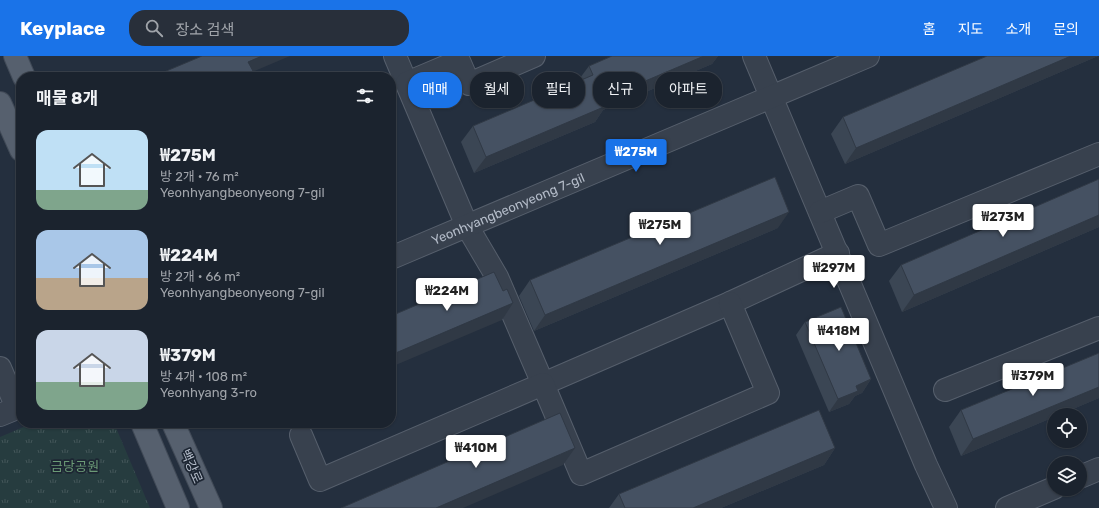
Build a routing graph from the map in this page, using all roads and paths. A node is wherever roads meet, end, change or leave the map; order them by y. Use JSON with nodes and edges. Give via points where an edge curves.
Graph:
{"nodes":[{"id":1,"x":15,"y":56,"type":"edge"},
{"id":2,"x":395,"y":56,"type":"edge"},
{"id":3,"x":534,"y":56,"type":"edge"},
{"id":4,"x":754,"y":56,"type":"edge"},
{"id":5,"x":868,"y":56,"type":"edge"},
{"id":6,"x":22,"y":72,"type":"edge"},
{"id":7,"x":407,"y":83,"type":"junction"},
{"id":8,"x":772,"y":97,"type":"junction"},
{"id":9,"x":0,"y":103,"type":"edge"},
{"id":10,"x":16,"y":139,"type":"edge"},
{"id":11,"x":1099,"y":154,"type":"edge"},
{"id":12,"x":820,"y":212,"type":"junction"},
{"id":13,"x":467,"y":226,"type":"junction"},
{"id":14,"x":838,"y":253,"type":"junction"},
{"id":15,"x":396,"y":256,"type":"edge"},
{"id":16,"x":730,"y":303,"type":"junction"},
{"id":17,"x":1099,"y":328,"type":"edge"},
{"id":18,"x":0,"y":368,"type":"edge"},
{"id":19,"x":542,"y":384,"type":"junction"},
{"id":20,"x":945,"y":390,"type":"dead end"},
{"id":21,"x":8,"y":412,"type":"edge"},
{"id":22,"x":144,"y":428,"type":"edge"},
{"id":23,"x":175,"y":428,"type":"edge"},
{"id":24,"x":301,"y":435,"type":"dead end"},
{"id":25,"x":1099,"y":469,"type":"edge"},
{"id":26,"x":1087,"y":474,"type":"edge"},
{"id":27,"x":1047,"y":491,"type":"edge"},
{"id":28,"x":178,"y":508,"type":"edge"},
{"id":29,"x":211,"y":508,"type":"edge"},
{"id":30,"x":946,"y":508,"type":"edge"},
{"id":31,"x":1007,"y":508,"type":"edge"}],
"edges":[{"from":1,"to":6,"type":"main road"},
{"from":2,"to":7,"type":"street"},
{"from":3,"to":7,"type":"street","via":[[469,84],[459,61]]},
{"from":4,"to":8,"type":"street"},
{"from":5,"to":8,"type":"street","name":"Yeonhyangbeonyeong 7-gil"},
{"from":7,"to":13,"type":"street"},
{"from":8,"to":12,"type":"street"},
{"from":8,"to":13,"type":"street","name":"Yeonhyangbeonyeong 7-gil"},
{"from":9,"to":10,"type":"main road"},
{"from":11,"to":12,"type":"street","via":[[879,245],[858,196]]},
{"from":12,"to":14,"type":"street"},
{"from":13,"to":15,"type":"street","name":"Yeonhyangbeonyeong 7-gil"},
{"from":13,"to":19,"type":"street","via":[[497,277]]},
{"from":14,"to":16,"type":"street"},
{"from":14,"to":30,"type":"street"},
{"from":16,"to":19,"type":"street"},
{"from":16,"to":19,"type":"street","via":[[768,393],[596,468],[581,474]]},
{"from":17,"to":20,"type":"street"},
{"from":18,"to":21,"type":"street"},
{"from":19,"to":24,"type":"street","via":[[320,480]]},
{"from":22,"to":28,"type":"main road"},
{"from":23,"to":29,"type":"main road","name":"백강로"},
{"from":25,"to":26,"type":"street"},
{"from":27,"to":31,"type":"street"}]}
